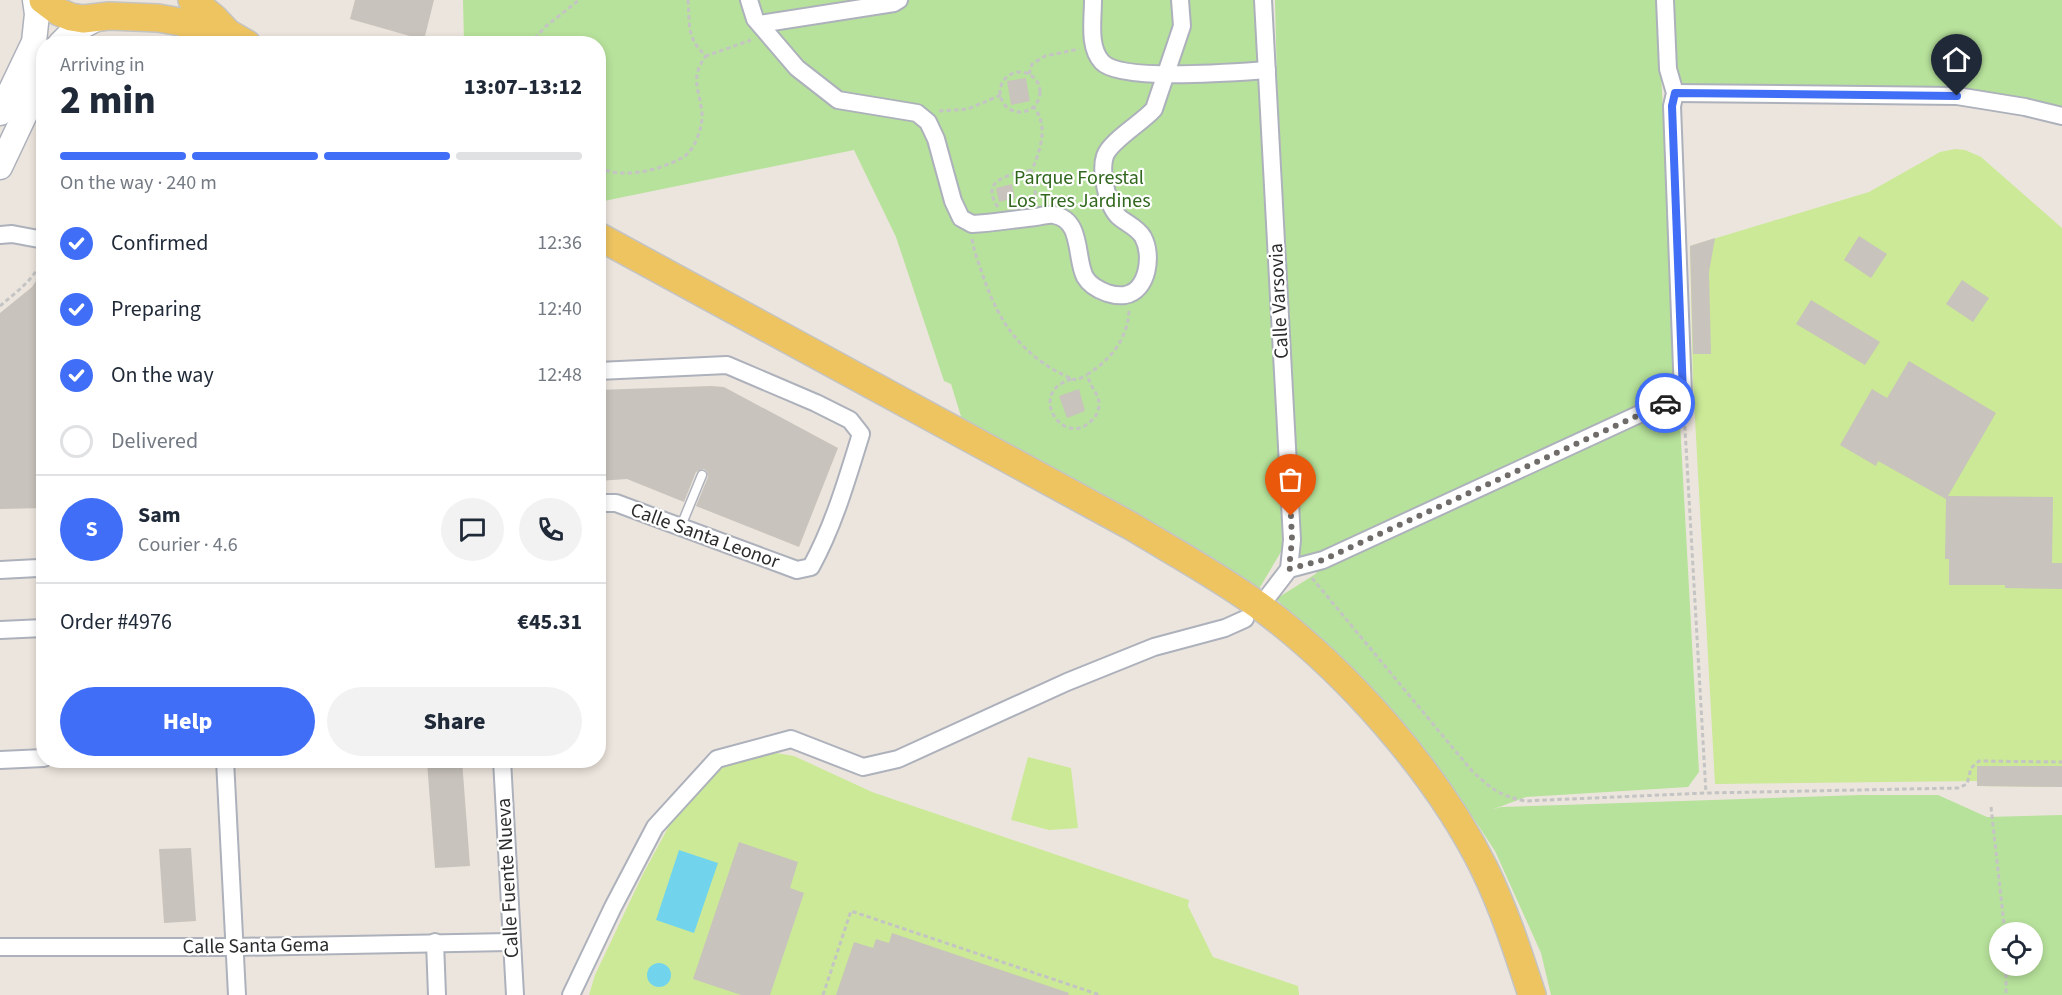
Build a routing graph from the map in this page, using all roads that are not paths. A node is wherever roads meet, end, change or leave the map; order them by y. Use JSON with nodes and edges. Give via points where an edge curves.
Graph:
{"nodes":[{"id":1,"x":35,"y":0,"type":"edge"},
{"id":2,"x":44,"y":0,"type":"edge"},
{"id":3,"x":133,"y":0,"type":"edge"},
{"id":4,"x":192,"y":0,"type":"edge"},
{"id":5,"x":749,"y":0,"type":"edge"},
{"id":6,"x":899,"y":0,"type":"edge"},
{"id":7,"x":1093,"y":0,"type":"edge"},
{"id":8,"x":1180,"y":0,"type":"edge"},
{"id":9,"x":1263,"y":0,"type":"edge"},
{"id":10,"x":1665,"y":0,"type":"edge"},
{"id":11,"x":103,"y":17,"type":"junction"},
{"id":12,"x":764,"y":29,"type":"junction"},
{"id":13,"x":68,"y":36,"type":"edge"},
{"id":14,"x":227,"y":36,"type":"edge"},
{"id":15,"x":235,"y":36,"type":"edge"},
{"id":16,"x":1267,"y":70,"type":"junction"},
{"id":17,"x":1165,"y":75,"type":"junction"},
{"id":18,"x":36,"y":91,"type":"edge"},
{"id":19,"x":1675,"y":93,"type":"junction"},
{"id":20,"x":0,"y":112,"type":"edge"},
{"id":21,"x":2062,"y":116,"type":"edge"},
{"id":22,"x":0,"y":167,"type":"edge"},
{"id":23,"x":0,"y":235,"type":"edge"},
{"id":24,"x":36,"y":238,"type":"edge"},
{"id":25,"x":606,"y":240,"type":"edge"},
{"id":26,"x":606,"y":371,"type":"edge"},
{"id":27,"x":702,"y":475,"type":"dead end"},
{"id":28,"x":606,"y":503,"type":"edge"},
{"id":29,"x":681,"y":526,"type":"junction"},
{"id":30,"x":36,"y":568,"type":"edge"},
{"id":31,"x":1297,"y":568,"type":"junction"},
{"id":32,"x":0,"y":570,"type":"edge"},
{"id":33,"x":1269,"y":595,"type":"dead end"},
{"id":34,"x":1245,"y":619,"type":"dead end"},
{"id":35,"x":36,"y":628,"type":"edge"},
{"id":36,"x":0,"y":630,"type":"edge"},
{"id":37,"x":36,"y":758,"type":"edge"},
{"id":38,"x":0,"y":760,"type":"edge"},
{"id":39,"x":225,"y":768,"type":"edge"},
{"id":40,"x":502,"y":768,"type":"edge"},
{"id":41,"x":435,"y":942,"type":"junction"},
{"id":42,"x":511,"y":942,"type":"junction"},
{"id":43,"x":235,"y":946,"type":"junction"},
{"id":44,"x":0,"y":947,"type":"edge"},
{"id":45,"x":237,"y":995,"type":"edge"},
{"id":46,"x":437,"y":995,"type":"edge"},
{"id":47,"x":515,"y":995,"type":"edge"},
{"id":48,"x":571,"y":995,"type":"edge"},
{"id":49,"x":1532,"y":995,"type":"edge"}],
"edges":[{"from":1,"to":20,"type":"street","via":[[34,42]]},
{"from":2,"to":11,"type":"main road","via":[[71,17]]},
{"from":3,"to":11,"type":"main road"},
{"from":4,"to":15,"type":"main road"},
{"from":5,"to":12,"type":"street","via":[[755,19]]},
{"from":6,"to":12,"type":"street"},
{"from":7,"to":17,"type":"street","via":[[1094,49],[1104,64],[1121,71]]},
{"from":8,"to":17,"type":"street","via":[[1182,26]]},
{"from":9,"to":16,"type":"street","name":"Calle Varsovia"},
{"from":10,"to":19,"type":"street","via":[[1668,69]]},
{"from":11,"to":13,"type":"street"},
{"from":11,"to":14,"type":"main road","via":[[158,18]]},
{"from":12,"to":17,"type":"street","via":[[797,68],[838,100],[917,113],[928,122],[961,218],[969,223],[991,223],[1054,215],[1068,222],[1075,234],[1085,278],[1099,290],[1116,296],[1128,295],[1142,281],[1148,252],[1143,237],[1132,224],[1117,216],[1109,200],[1103,178],[1105,155],[1154,109]]},
{"from":16,"to":17,"type":"street"},
{"from":16,"to":31,"type":"street","name":"Calle Varsovia","via":[[1292,540]]},
{"from":18,"to":22,"type":"street"},
{"from":19,"to":21,"type":"street","via":[[1957,96]]},
{"from":19,"to":31,"type":"street","via":[[1672,106],[1683,394],[1351,548]]},
{"from":23,"to":24,"type":"street"},
{"from":25,"to":49,"type":"main road","via":[[1131,526],[1258,605],[1300,639],[1363,699],[1454,816],[1503,910]]},
{"from":26,"to":29,"type":"street","name":"Calle Santa Leonor","via":[[728,365],[850,420],[861,434],[841,500],[811,567],[797,570]]},
{"from":27,"to":29,"type":"lane"},
{"from":28,"to":29,"type":"street","name":"Calle Santa Leonor"},
{"from":30,"to":32,"type":"street"},
{"from":31,"to":33,"type":"street"},
{"from":34,"to":48,"type":"street","via":[[1154,647],[1067,682],[898,759],[863,767],[791,739],[717,759],[655,827]]},
{"from":35,"to":36,"type":"street"},
{"from":37,"to":38,"type":"street"},
{"from":39,"to":43,"type":"street"},
{"from":40,"to":42,"type":"street","name":"Calle Fuente Nueva"},
{"from":41,"to":42,"type":"street","name":"Calle Santa Gema"},
{"from":41,"to":43,"type":"street","name":"Calle Santa Gema"},
{"from":41,"to":46,"type":"street"},
{"from":42,"to":47,"type":"street","name":"Calle Fuente Nueva"},
{"from":43,"to":44,"type":"street","name":"Calle Santa Gema"},
{"from":43,"to":45,"type":"street"}]}
